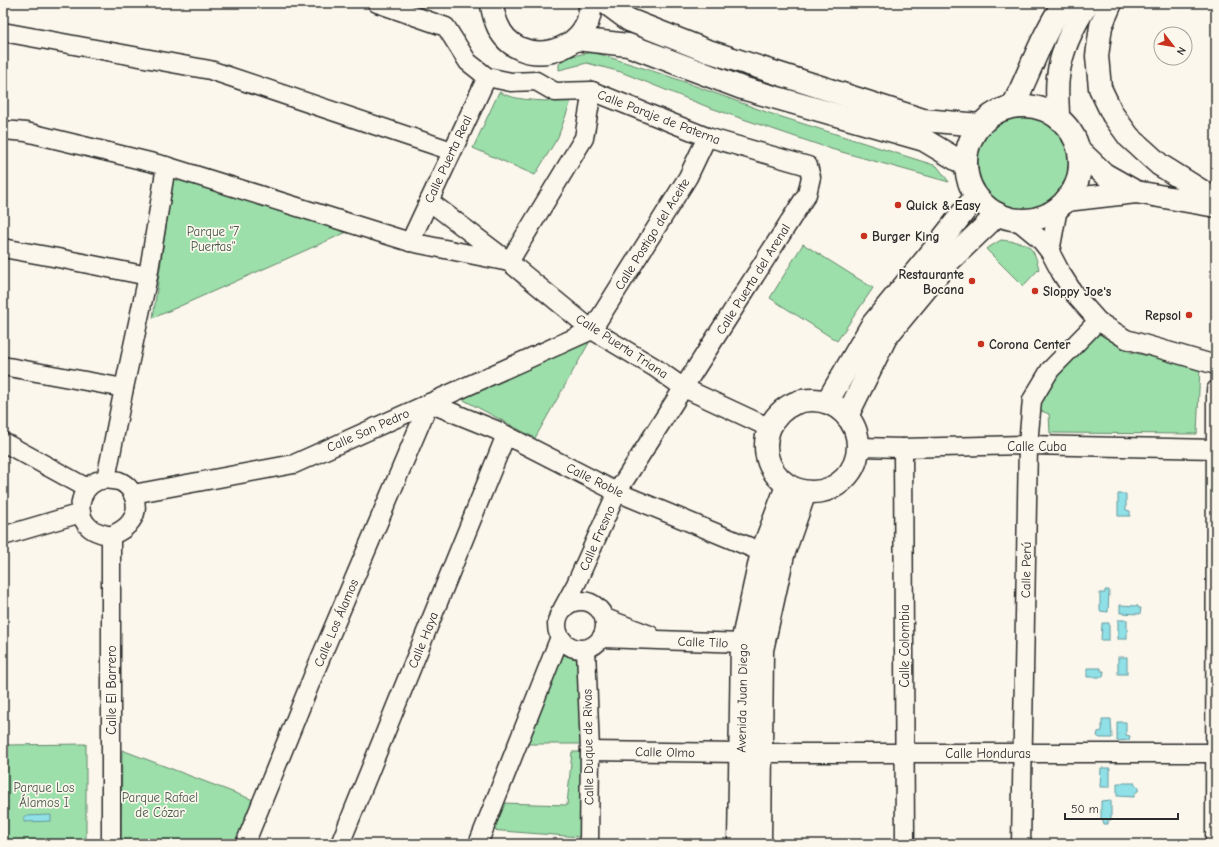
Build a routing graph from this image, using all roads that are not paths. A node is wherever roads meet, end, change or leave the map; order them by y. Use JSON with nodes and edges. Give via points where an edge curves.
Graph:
{"nodes":[{"id":1,"x":377,"y":3,"type":"edge"},
{"id":2,"x":492,"y":3,"type":"edge"},
{"id":3,"x":590,"y":3,"type":"edge"},
{"id":4,"x":606,"y":3,"type":"edge"},
{"id":5,"x":1064,"y":3,"type":"edge"},
{"id":6,"x":1088,"y":3,"type":"edge"},
{"id":7,"x":1111,"y":3,"type":"edge"},
{"id":8,"x":3,"y":32,"type":"edge"},
{"id":9,"x":576,"y":39,"type":"junction"},
{"id":10,"x":540,"y":53,"type":"junction"},
{"id":11,"x":487,"y":77,"type":"junction"},
{"id":12,"x":536,"y":81,"type":"junction"},
{"id":13,"x":592,"y":92,"type":"junction"},
{"id":14,"x":1013,"y":106,"type":"junction"},
{"id":15,"x":1058,"y":117,"type":"junction"},
{"id":16,"x":980,"y":125,"type":"junction"},
{"id":17,"x":3,"y":130,"type":"edge"},
{"id":18,"x":707,"y":137,"type":"junction"},
{"id":19,"x":1079,"y":150,"type":"junction"},
{"id":20,"x":452,"y":151,"type":"junction"},
{"id":21,"x":966,"y":165,"type":"junction"},
{"id":22,"x":166,"y":166,"type":"junction"},
{"id":23,"x":808,"y":166,"type":"joint"},
{"id":24,"x":1136,"y":192,"type":"junction"},
{"id":25,"x":976,"y":196,"type":"junction"},
{"id":26,"x":1216,"y":200,"type":"edge"},
{"id":27,"x":429,"y":201,"type":"junction"},
{"id":28,"x":1062,"y":204,"type":"junction"},
{"id":29,"x":1216,"y":206,"type":"edge"},
{"id":30,"x":1008,"y":217,"type":"junction"},
{"id":31,"x":410,"y":242,"type":"junction"},
{"id":32,"x":3,"y":248,"type":"edge"},
{"id":33,"x":1050,"y":252,"type":"junction"},
{"id":34,"x":508,"y":262,"type":"junction"},
{"id":35,"x":148,"y":276,"type":"junction"},
{"id":36,"x":1098,"y":321,"type":"junction"},
{"id":37,"x":592,"y":330,"type":"junction"},
{"id":38,"x":1216,"y":365,"type":"edge"},
{"id":39,"x":3,"y":366,"type":"edge"},
{"id":40,"x":124,"y":388,"type":"junction"},
{"id":41,"x":684,"y":388,"type":"junction"},
{"id":42,"x":1216,"y":390,"type":"edge"},
{"id":43,"x":827,"y":402,"type":"junction"},
{"id":44,"x":429,"y":403,"type":"junction"},
{"id":45,"x":847,"y":416,"type":"junction"},
{"id":46,"x":770,"y":428,"type":"junction"},
{"id":47,"x":506,"y":435,"type":"junction"},
{"id":48,"x":3,"y":442,"type":"edge"},
{"id":49,"x":1028,"y":445,"type":"junction"},
{"id":50,"x":859,"y":447,"type":"junction"},
{"id":51,"x":903,"y":448,"type":"junction"},
{"id":52,"x":1215,"y":449,"type":"edge"},
{"id":53,"x":106,"y":479,"type":"junction"},
{"id":54,"x":88,"y":488,"type":"junction"},
{"id":55,"x":796,"y":489,"type":"junction"},
{"id":56,"x":617,"y":492,"type":"junction"},
{"id":57,"x":132,"y":494,"type":"junction"},
{"id":58,"x":81,"y":513,"type":"junction"},
{"id":59,"x":3,"y":536,"type":"edge"},
{"id":60,"x":111,"y":536,"type":"junction"},
{"id":61,"x":762,"y":552,"type":"junction"},
{"id":62,"x":563,"y":608,"type":"junction"},
{"id":63,"x":605,"y":618,"type":"junction"},
{"id":64,"x":560,"y":637,"type":"junction"},
{"id":65,"x":602,"y":638,"type":"junction"},
{"id":66,"x":1216,"y":638,"type":"edge"},
{"id":67,"x":664,"y":641,"type":"junction"},
{"id":68,"x":742,"y":643,"type":"junction"},
{"id":69,"x":586,"y":649,"type":"junction"},
{"id":70,"x":590,"y":751,"type":"junction"},
{"id":71,"x":751,"y":753,"type":"junction"},
{"id":72,"x":905,"y":753,"type":"junction"},
{"id":73,"x":1022,"y":753,"type":"junction"},
{"id":74,"x":1215,"y":753,"type":"junction"},
{"id":75,"x":110,"y":844,"type":"edge"},
{"id":76,"x":245,"y":844,"type":"edge"},
{"id":77,"x":340,"y":844,"type":"edge"},
{"id":78,"x":478,"y":844,"type":"edge"},
{"id":79,"x":588,"y":844,"type":"edge"},
{"id":80,"x":738,"y":844,"type":"edge"},
{"id":81,"x":760,"y":844,"type":"edge"},
{"id":82,"x":905,"y":844,"type":"edge"},
{"id":83,"x":1021,"y":844,"type":"edge"},
{"id":84,"x":1215,"y":844,"type":"edge"}],
"edges":[{"from":1,"to":11,"type":"street","via":[[446,27],[468,62]]},
{"from":2,"to":10,"type":"main road","via":[[492,11],[500,31],[512,44],[527,51]]},
{"from":3,"to":9,"type":"main road","via":[[587,23]]},
{"from":4,"to":16,"type":"main road","via":[[629,20],[704,50],[923,120]]},
{"from":5,"to":14,"type":"main road","via":[[1041,43]]},
{"from":6,"to":15,"type":"main road","via":[[1067,42],[1058,77]]},
{"from":7,"to":26,"type":"main road","via":[[1101,26],[1097,56],[1100,88],[1113,114],[1129,137],[1160,165]]},
{"from":8,"to":20,"type":"street","via":[[210,70]]},
{"from":9,"to":10,"type":"main road","via":[[559,50]]},
{"from":9,"to":21,"type":"main road","via":[[628,46],[742,88],[924,140]]},
{"from":10,"to":12,"type":"street"},
{"from":11,"to":12,"type":"street","via":[[511,82]]},
{"from":11,"to":20,"type":"street","name":"Calle Puerta Real"},
{"from":12,"to":13,"type":"street","name":"Calle Paraje de Paterna","via":[[555,92]]},
{"from":13,"to":18,"type":"street","name":"Calle Paraje de Paterna"},
{"from":13,"to":34,"type":"street","via":[[584,138]]},
{"from":14,"to":15,"type":"main road","via":[[1044,109]]},
{"from":14,"to":16,"type":"main road","via":[[999,111]]},
{"from":15,"to":19,"type":"main road","via":[[1074,137]]},
{"from":16,"to":21,"type":"main road","via":[[969,143]]},
{"from":17,"to":22,"type":"street","via":[[26,132]]},
{"from":18,"to":23,"type":"street","name":"Calle Paraje de Paterna"},
{"from":18,"to":37,"type":"street","name":"Calle Postigo del Aceite","via":[[688,176]]},
{"from":19,"to":24,"type":"main road","via":[[1104,174]]},
{"from":19,"to":28,"type":"main road","via":[[1080,168],[1076,185]]},
{"from":20,"to":27,"type":"street","name":"Calle Puerta Real"},
{"from":21,"to":25,"type":"main road","via":[[969,181]]},
{"from":22,"to":31,"type":"street"},
{"from":22,"to":35,"type":"street"},
{"from":23,"to":41,"type":"street","name":"Calle Puerta del Arenal","via":[[811,177],[807,194]]},
{"from":24,"to":28,"type":"main road"},
{"from":24,"to":29,"type":"main road"},
{"from":25,"to":30,"type":"main road","via":[[986,206]]},
{"from":25,"to":43,"type":"main road","via":[[872,326]]},
{"from":27,"to":31,"type":"street","name":"Calle Puerta Real"},
{"from":27,"to":34,"type":"street","name":"Calle Puerta Triana"},
{"from":28,"to":30,"type":"main road","via":[[1045,215],[1032,219]]},
{"from":28,"to":33,"type":"street"},
{"from":30,"to":33,"type":"street","via":[[1039,238]]},
{"from":30,"to":45,"type":"main road","via":[[948,262],[886,337]]},
{"from":31,"to":34,"type":"street"},
{"from":32,"to":35,"type":"street"},
{"from":33,"to":36,"type":"street","via":[[1075,295]]},
{"from":34,"to":37,"type":"street","name":"Calle Puerta Triana"},
{"from":35,"to":40,"type":"street"},
{"from":36,"to":38,"type":"street","via":[[1126,339]]},
{"from":36,"to":49,"type":"street","name":"Calle Perú","via":[[1050,370],[1032,400]]},
{"from":37,"to":41,"type":"street","name":"Calle Puerta Triana"},
{"from":37,"to":44,"type":"street","name":"Calle San Pedro"},
{"from":39,"to":40,"type":"street"},
{"from":40,"to":53,"type":"street"},
{"from":41,"to":46,"type":"street","name":"Calle Puerta Triana"},
{"from":41,"to":56,"type":"street","name":"Calle Fresno"},
{"from":42,"to":52,"type":"street"},
{"from":43,"to":45,"type":"main road"},
{"from":43,"to":46,"type":"main road","via":[[803,401],[790,405]]},
{"from":44,"to":47,"type":"street","name":"Calle Roble"},
{"from":44,"to":57,"type":"street","name":"Calle San Pedro","via":[[294,464]]},
{"from":44,"to":76,"type":"street","name":"Calle Los Álamos","via":[[321,656]]},
{"from":45,"to":50,"type":"main road","via":[[855,429]]},
{"from":46,"to":55,"type":"main road","via":[[766,444],[768,462],[777,477]]},
{"from":47,"to":56,"type":"street","name":"Calle Roble"},
{"from":47,"to":77,"type":"street","name":"Calle Haya"},
{"from":48,"to":54,"type":"street"},
{"from":49,"to":51,"type":"street","name":"Calle Cuba"},
{"from":49,"to":52,"type":"street","name":"Calle Cuba"},
{"from":49,"to":73,"type":"street","name":"Calle Perú"},
{"from":50,"to":51,"type":"street","name":"Calle Cuba"},
{"from":50,"to":55,"type":"main road","via":[[852,470],[839,484],[824,491]]},
{"from":51,"to":72,"type":"street","name":"Calle Colombia"},
{"from":52,"to":66,"type":"street"},
{"from":53,"to":54,"type":"street","via":[[97,481]]},
{"from":53,"to":57,"type":"street","via":[[119,481],[127,486]]},
{"from":54,"to":58,"type":"street","via":[[82,496]]},
{"from":55,"to":61,"type":"main road","name":"Avenida Juan Diego"},
{"from":55,"to":71,"type":"main road","name":"Avenida Juan Diego","via":[[762,650]]},
{"from":56,"to":61,"type":"street","name":"Calle Roble"},
{"from":56,"to":62,"type":"street","name":"Calle Fresno"},
{"from":57,"to":60,"type":"street","via":[[135,512],[132,521]]},
{"from":58,"to":59,"type":"street"},
{"from":58,"to":60,"type":"street","via":[[91,529]]},
{"from":60,"to":75,"type":"street","name":"Calle El Barrero"},
{"from":61,"to":68,"type":"main road","name":"Avenida Juan Diego"},
{"from":62,"to":63,"type":"street","via":[[583,600],[597,606]]},
{"from":62,"to":64,"type":"street","via":[[557,622]]},
{"from":63,"to":65,"type":"street","via":[[605,632]]},
{"from":63,"to":67,"type":"street","name":"Calle Tilo"},
{"from":64,"to":69,"type":"street","via":[[571,647],[578,650]]},
{"from":64,"to":78,"type":"street"},
{"from":65,"to":67,"type":"street","name":"Calle Tilo"},
{"from":65,"to":69,"type":"street"},
{"from":66,"to":74,"type":"street"},
{"from":67,"to":68,"type":"street","name":"Calle Tilo"},
{"from":68,"to":71,"type":"main road","name":"Avenida Juan Diego"},
{"from":69,"to":70,"type":"street","name":"Calle Duque de Rivas"},
{"from":70,"to":71,"type":"street","name":"Calle Olmo"},
{"from":70,"to":79,"type":"street","name":"Calle Duque de Rivas"},
{"from":71,"to":72,"type":"street","name":"Calle Honduras"},
{"from":71,"to":80,"type":"main road","name":"Avenida Juan Diego"},
{"from":71,"to":81,"type":"main road","name":"Avenida Juan Diego"},
{"from":72,"to":73,"type":"street","name":"Calle Honduras"},
{"from":72,"to":82,"type":"street","name":"Calle Colombia"},
{"from":73,"to":74,"type":"street","name":"Calle Honduras"},
{"from":73,"to":83,"type":"street","name":"Calle Perú"},
{"from":74,"to":84,"type":"street"}]}
